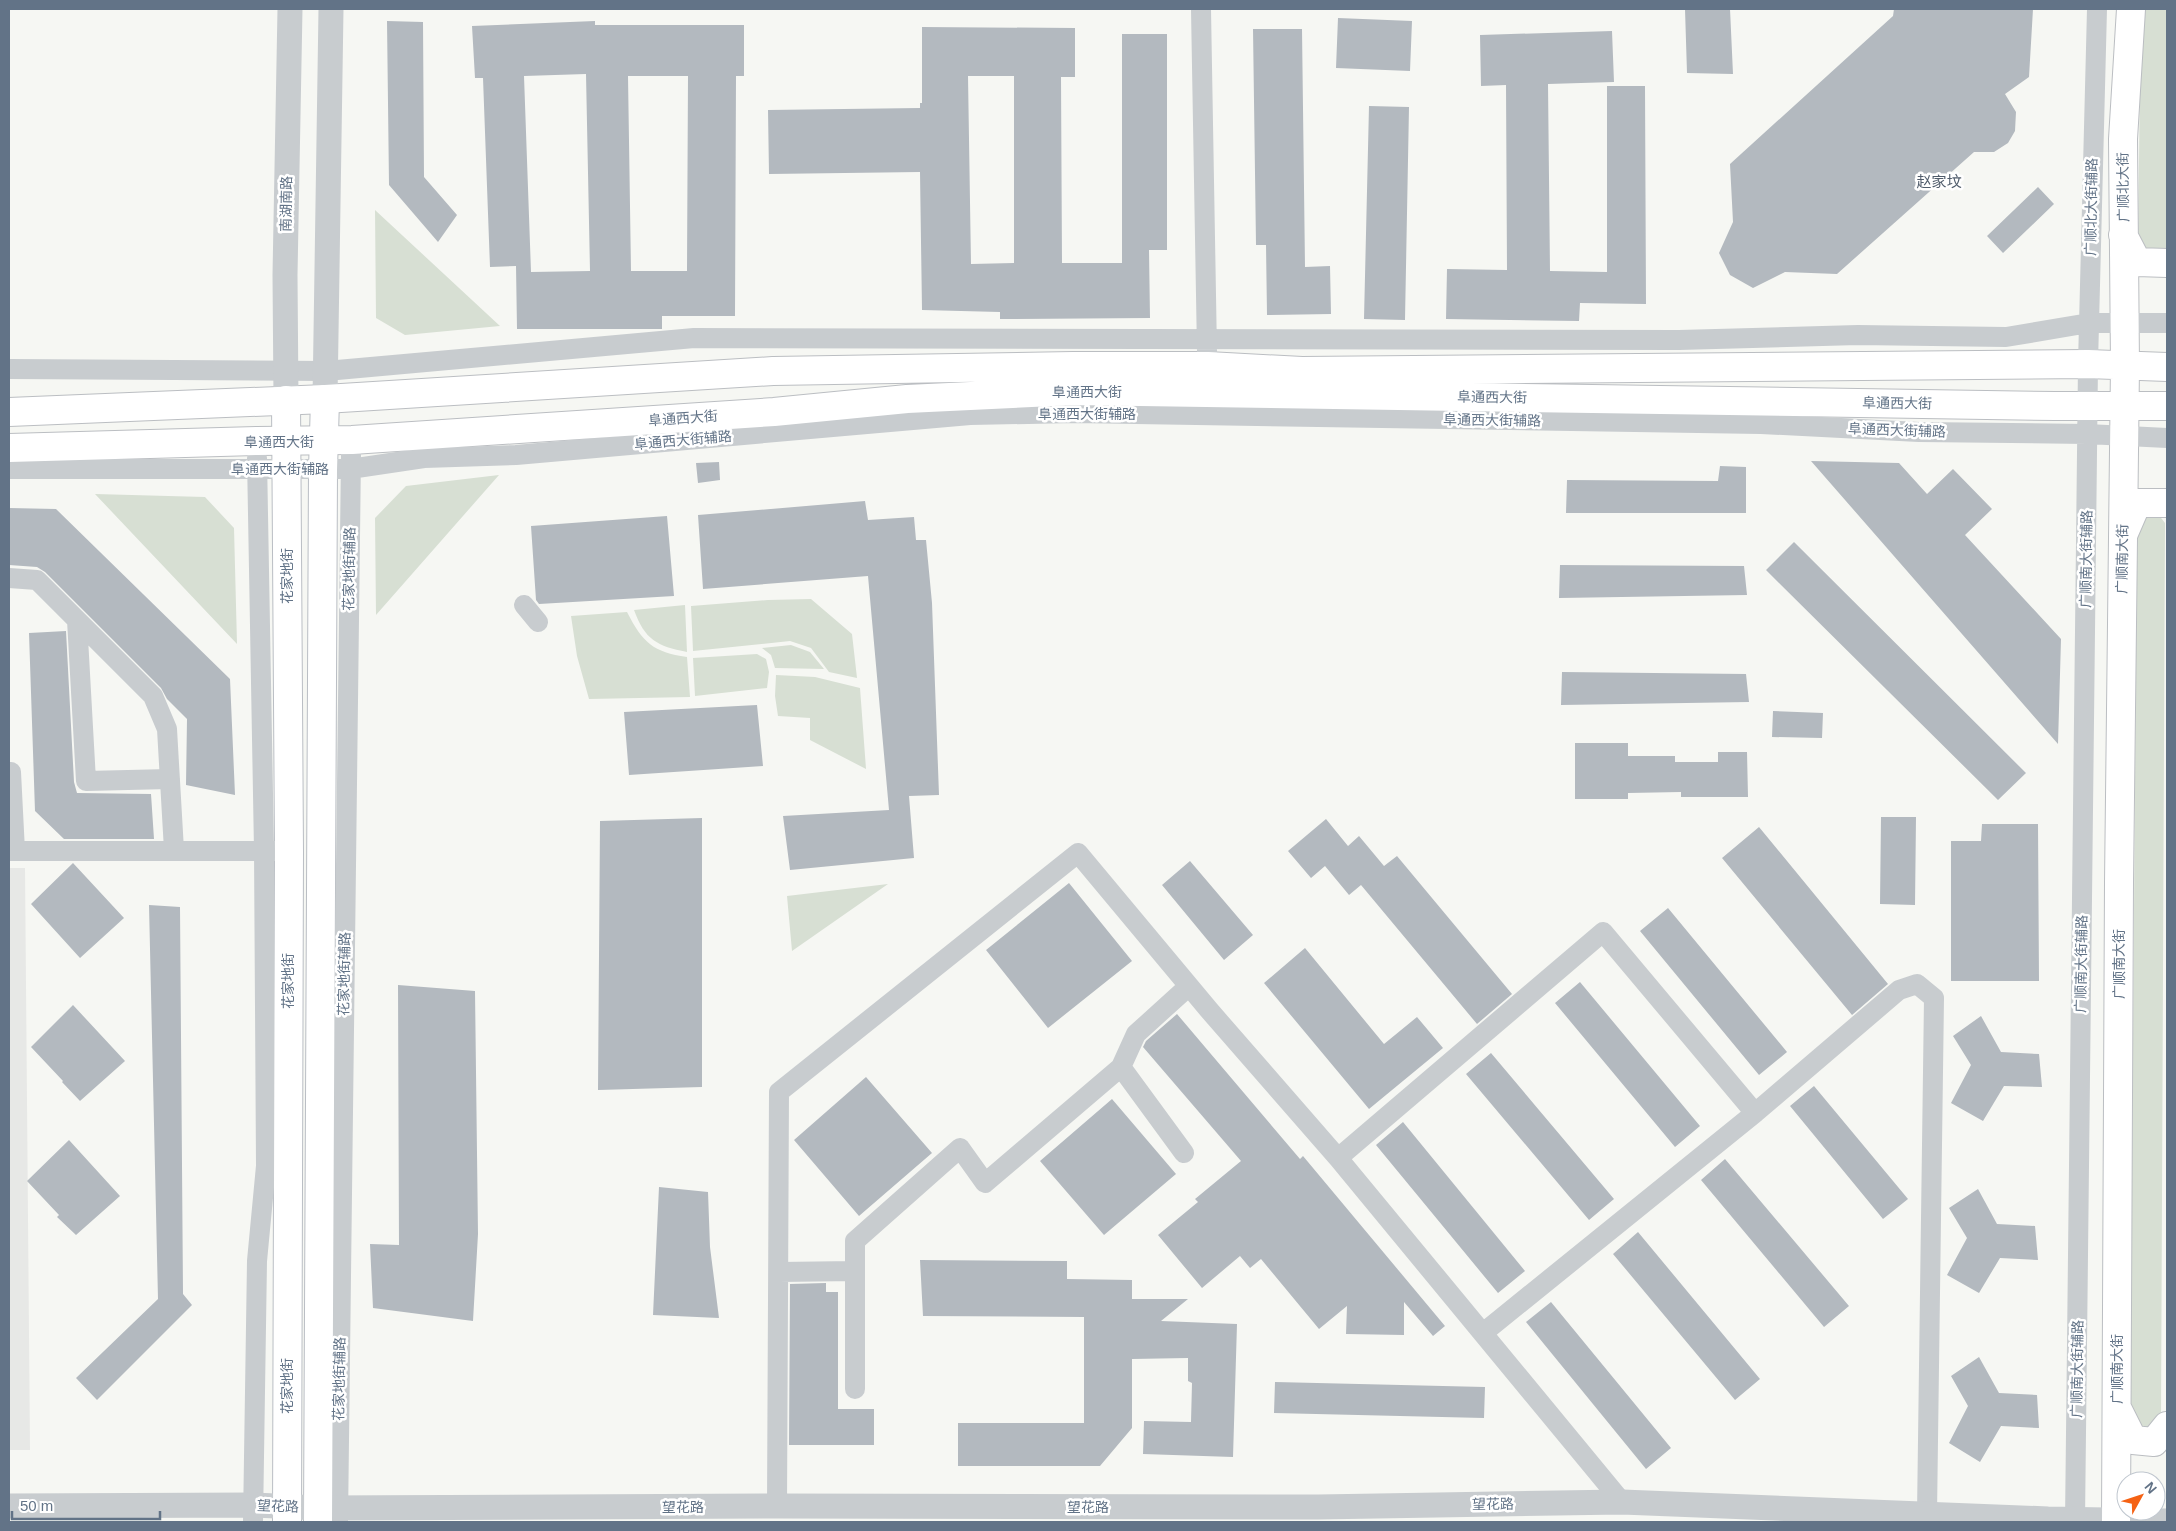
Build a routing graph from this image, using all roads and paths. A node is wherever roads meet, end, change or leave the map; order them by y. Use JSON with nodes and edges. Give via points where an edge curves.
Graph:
{"nodes":[{"id":1,"x":290,"y":9,"type":"edge"},
{"id":2,"x":331,"y":9,"type":"edge"},
{"id":3,"x":1201,"y":9,"type":"edge"},
{"id":4,"x":2097,"y":9,"type":"edge"},
{"id":5,"x":2131,"y":9,"type":"edge"},
{"id":6,"x":2123,"y":235,"type":"junction"},
{"id":7,"x":2167,"y":263,"type":"edge"},
{"id":8,"x":2089,"y":323,"type":"junction"},
{"id":9,"x":2124,"y":323,"type":"junction"},
{"id":10,"x":2167,"y":323,"type":"edge"},
{"id":11,"x":1207,"y":353,"type":"junction"},
{"id":12,"x":2088,"y":364,"type":"junction"},
{"id":13,"x":2125,"y":365,"type":"junction"},
{"id":14,"x":2167,"y":368,"type":"edge"},
{"id":15,"x":9,"y":369,"type":"edge"},
{"id":16,"x":286,"y":371,"type":"junction"},
{"id":17,"x":326,"y":371,"type":"junction"},
{"id":18,"x":325,"y":399,"type":"junction"},
{"id":19,"x":286,"y":400,"type":"junction"},
{"id":20,"x":2124,"y":405,"type":"junction"},
{"id":21,"x":2087,"y":406,"type":"junction"},
{"id":22,"x":2167,"y":406,"type":"edge"},
{"id":23,"x":9,"y":412,"type":"edge"},
{"id":24,"x":2087,"y":434,"type":"junction"},
{"id":25,"x":2124,"y":436,"type":"junction"},
{"id":26,"x":2167,"y":438,"type":"edge"},
{"id":27,"x":352,"y":440,"type":"junction"},
{"id":28,"x":257,"y":441,"type":"junction"},
{"id":29,"x":287,"y":441,"type":"junction"},
{"id":30,"x":324,"y":442,"type":"junction"},
{"id":31,"x":9,"y":448,"type":"edge"},
{"id":32,"x":9,"y":469,"type":"edge"},
{"id":33,"x":257,"y":469,"type":"junction"},
{"id":34,"x":350,"y":469,"type":"junction"},
{"id":35,"x":287,"y":470,"type":"junction"},
{"id":36,"x":323,"y":470,"type":"junction"},
{"id":37,"x":2167,"y":504,"type":"edge"},
{"id":38,"x":2122,"y":537,"type":"junction"},
{"id":39,"x":9,"y":578,"type":"edge"},
{"id":40,"x":524,"y":605,"type":"dead end"},
{"id":41,"x":77,"y":620,"type":"junction"},
{"id":42,"x":538,"y":622,"type":"dead end"},
{"id":43,"x":9,"y":772,"type":"edge"},
{"id":44,"x":170,"y":779,"type":"junction"},
{"id":45,"x":174,"y":850,"type":"junction"},
{"id":46,"x":12,"y":851,"type":"edge"},
{"id":47,"x":276,"y":851,"type":"junction"},
{"id":48,"x":1189,"y":986,"type":"junction"},
{"id":49,"x":1120,"y":1068,"type":"junction"},
{"id":50,"x":1756,"y":1112,"type":"junction"},
{"id":51,"x":1184,"y":1153,"type":"dead end"},
{"id":52,"x":1338,"y":1158,"type":"junction"},
{"id":53,"x":854,"y":1271,"type":"junction"},
{"id":54,"x":779,"y":1272,"type":"junction"},
{"id":55,"x":1483,"y":1333,"type":"junction"},
{"id":56,"x":855,"y":1389,"type":"dead end"},
{"id":57,"x":2117,"y":1407,"type":"junction"},
{"id":58,"x":2167,"y":1426,"type":"edge"},
{"id":59,"x":1622,"y":1502,"type":"junction"},
{"id":60,"x":9,"y":1506,"type":"edge"},
{"id":61,"x":777,"y":1506,"type":"junction"},
{"id":62,"x":253,"y":1514,"type":"edge"},
{"id":63,"x":287,"y":1514,"type":"edge"},
{"id":64,"x":1927,"y":1514,"type":"junction"},
{"id":65,"x":328,"y":1515,"type":"edge"},
{"id":66,"x":2075,"y":1521,"type":"edge"},
{"id":67,"x":2167,"y":1521,"type":"edge"},
{"id":68,"x":2116,"y":1522,"type":"edge"}],
"edges":[{"from":1,"to":16,"type":"street","name":"南湖南路"},
{"from":2,"to":17,"type":"street"},
{"from":3,"to":11,"type":"street"},
{"from":4,"to":8,"type":"street","name":"广顺北大街辅路"},
{"from":5,"to":6,"type":"main road","name":"广顺北大街","via":[[2122,138]]},
{"from":6,"to":7,"type":"main road","via":[[2137,262]]},
{"from":6,"to":9,"type":"main road","name":"广顺北大街"},
{"from":8,"to":9,"type":"street"},
{"from":8,"to":11,"type":"street","via":[[2006,336],[1858,335]]},
{"from":8,"to":12,"type":"street","name":"广顺北大街辅路"},
{"from":9,"to":10,"type":"street"},
{"from":9,"to":13,"type":"main road","name":"广顺北大街"},
{"from":11,"to":12,"type":"main road","name":"阜通西大街","via":[[1302,371]]},
{"from":11,"to":17,"type":"street","via":[[694,338]]},
{"from":11,"to":18,"type":"main road","name":"阜通西大街","via":[[1074,366],[774,371]]},
{"from":12,"to":13,"type":"main road","name":"阜通西大街"},
{"from":12,"to":21,"type":"street","name":"广顺北大街辅路"},
{"from":13,"to":14,"type":"main road","name":"阜通西大街"},
{"from":13,"to":20,"type":"main road","name":"广顺北大街"},
{"from":15,"to":16,"type":"street"},
{"from":16,"to":17,"type":"street"},
{"from":16,"to":19,"type":"street","name":"南湖南路"},
{"from":17,"to":18,"type":"street"},
{"from":18,"to":19,"type":"main road","name":"阜通西大街"},
{"from":18,"to":30,"type":"main road"},
{"from":19,"to":23,"type":"main road","name":"阜通西大街"},
{"from":19,"to":29,"type":"main road","name":"花家地街"},
{"from":20,"to":21,"type":"main road","name":"阜通西大街"},
{"from":20,"to":22,"type":"main road","name":"阜通西大街"},
{"from":20,"to":25,"type":"main road","name":"广顺南大街"},
{"from":21,"to":24,"type":"street","name":"广顺南大街辅路"},
{"from":21,"to":27,"type":"main road","name":"阜通西大街","via":[[1074,391],[907,399],[774,412]]},
{"from":24,"to":25,"type":"street","name":"阜通西大街辅路"},
{"from":24,"to":34,"type":"street","name":"阜通西大街辅路","via":[[1919,432],[1761,424],[1075,413],[979,415],[516,455],[424,458]]},
{"from":24,"to":66,"type":"street","name":"广顺南大街辅路"},
{"from":25,"to":26,"type":"street","name":"阜通西大街辅路"},
{"from":25,"to":38,"type":"main road","name":"广顺南大街"},
{"from":27,"to":30,"type":"main road","name":"阜通西大街"},
{"from":27,"to":34,"type":"street","name":"花家地街辅路"},
{"from":28,"to":29,"type":"main road","name":"阜通西大街"},
{"from":28,"to":31,"type":"main road","name":"阜通西大街"},
{"from":28,"to":33,"type":"street"},
{"from":29,"to":30,"type":"main road","name":"阜通西大街"},
{"from":29,"to":35,"type":"main road","name":"花家地街"},
{"from":30,"to":36,"type":"main road"},
{"from":32,"to":33,"type":"street","name":"阜通西大街辅路"},
{"from":33,"to":35,"type":"street","name":"阜通西大街辅路"},
{"from":33,"to":47,"type":"street"},
{"from":34,"to":36,"type":"street","name":"阜通西大街辅路"},
{"from":34,"to":65,"type":"street","name":"花家地街辅路"},
{"from":35,"to":36,"type":"street","name":"阜通西大街辅路"},
{"from":35,"to":47,"type":"main road","name":"花家地街"},
{"from":36,"to":65,"type":"main road"},
{"from":37,"to":38,"type":"main road","via":[[2137,503]]},
{"from":38,"to":57,"type":"main road","name":"广顺南大街"},
{"from":39,"to":41,"type":"street","via":[[38,580]]},
{"from":40,"to":42,"type":"street"},
{"from":41,"to":44,"type":"street","via":[[153,696],[167,729]]},
{"from":41,"to":44,"type":"street","via":[[86,781]]},
{"from":43,"to":46,"type":"street"},
{"from":44,"to":45,"type":"street"},
{"from":45,"to":46,"type":"street"},
{"from":45,"to":47,"type":"street"},
{"from":47,"to":62,"type":"street","via":[[266,1166],[257,1261]]},
{"from":47,"to":63,"type":"main road","name":"花家地街"},
{"from":48,"to":49,"type":"street","via":[[1136,1034]]},
{"from":48,"to":52,"type":"street"},
{"from":48,"to":54,"type":"street","via":[[1078,853],[779,1092]]},
{"from":49,"to":51,"type":"street"},
{"from":49,"to":53,"type":"street","via":[[984,1183],[960,1148],[854,1241]]},
{"from":50,"to":52,"type":"street","via":[[1603,932]]},
{"from":50,"to":55,"type":"street"},
{"from":50,"to":64,"type":"street","via":[[1899,990],[1917,984],[1934,998]]},
{"from":52,"to":55,"type":"street"},
{"from":53,"to":54,"type":"street"},
{"from":53,"to":56,"type":"street"},
{"from":54,"to":61,"type":"street"},
{"from":55,"to":59,"type":"street"},
{"from":57,"to":58,"type":"main road","via":[[2133,1440],[2154,1442]]},
{"from":57,"to":68,"type":"main road","name":"广顺南大街"},
{"from":59,"to":61,"type":"street","name":"望花路","via":[[1318,1507]]},
{"from":59,"to":64,"type":"street","name":"望花路"},
{"from":60,"to":62,"type":"street","name":"望花路"},
{"from":61,"to":65,"type":"street","name":"望花路"},
{"from":62,"to":63,"type":"street","name":"望花路"},
{"from":63,"to":65,"type":"street","name":"望花路"},
{"from":64,"to":66,"type":"street","name":"望花路"},
{"from":66,"to":68,"type":"street","name":"望花路"},
{"from":67,"to":68,"type":"street","name":"望花路"}]}
